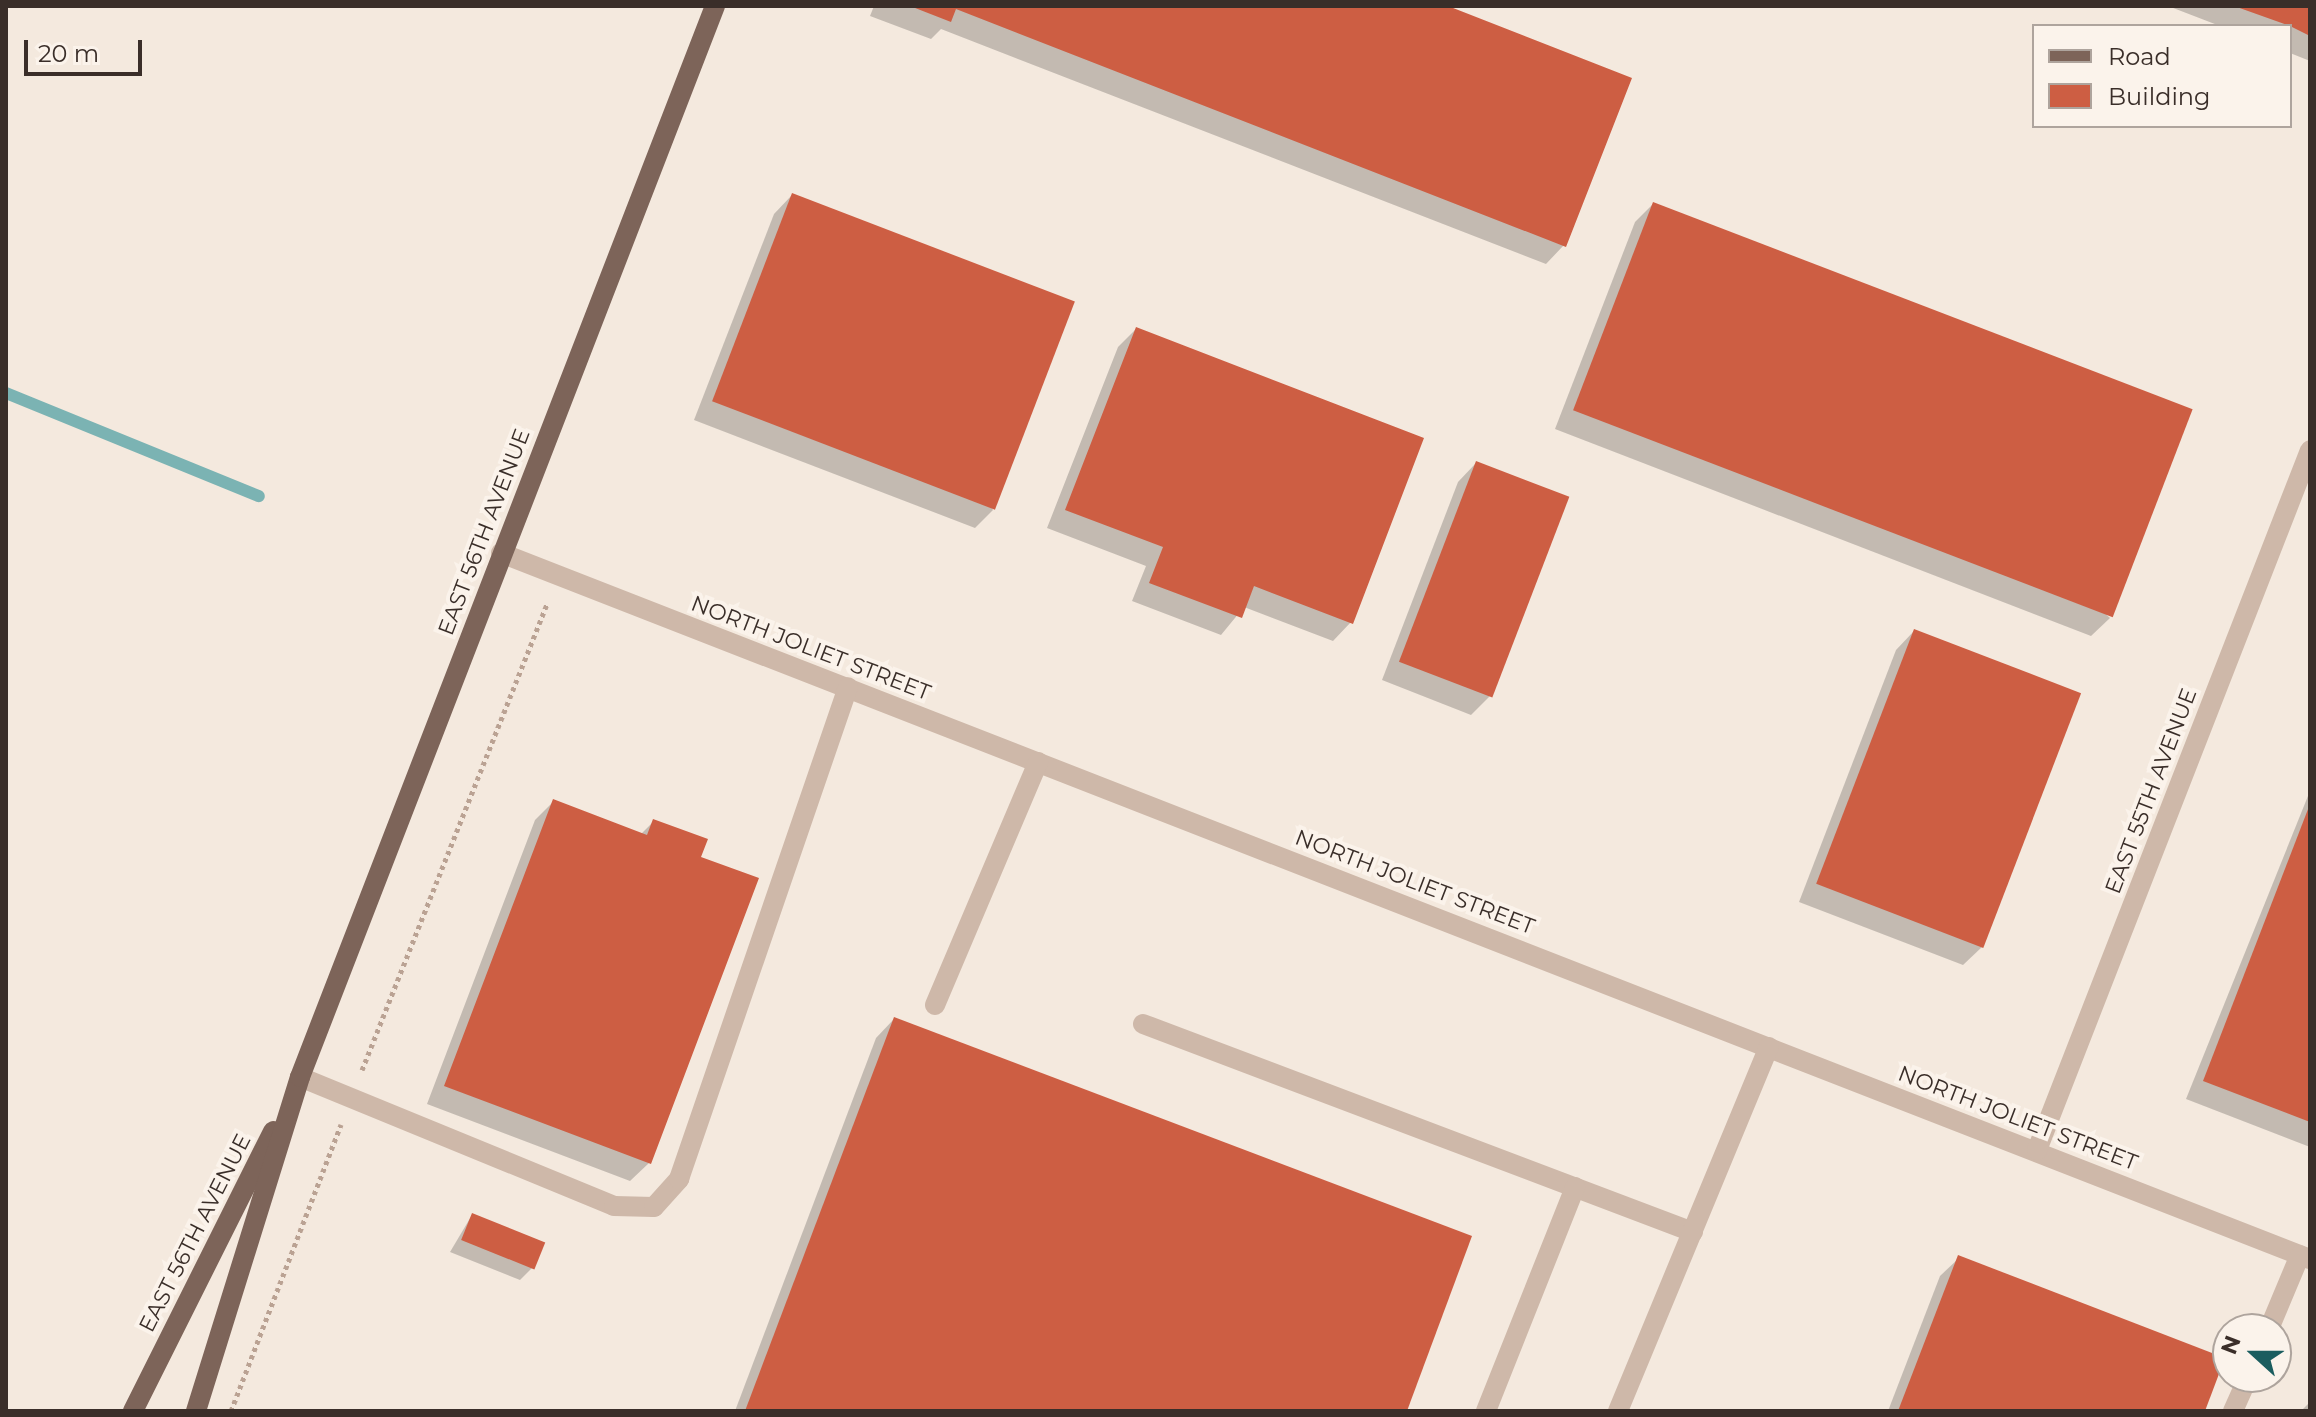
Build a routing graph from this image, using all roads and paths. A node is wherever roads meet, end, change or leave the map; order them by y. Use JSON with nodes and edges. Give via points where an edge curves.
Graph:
{"nodes":[{"id":1,"x":715,"y":6,"type":"edge"},
{"id":2,"x":2310,"y":450,"type":"edge"},
{"id":3,"x":501,"y":553,"type":"junction"},
{"id":4,"x":559,"y":575,"type":"junction"},
{"id":5,"x":848,"y":687,"type":"junction"},
{"id":6,"x":1038,"y":762,"type":"junction"},
{"id":7,"x":935,"y":1005,"type":"dead end"},
{"id":8,"x":1143,"y":1024,"type":"dead end"},
{"id":9,"x":1769,"y":1047,"type":"junction"},
{"id":10,"x":300,"y":1077,"type":"junction"},
{"id":11,"x":353,"y":1096,"type":"junction"},
{"id":12,"x":2037,"y":1150,"type":"junction"},
{"id":13,"x":1575,"y":1187,"type":"junction"},
{"id":14,"x":1693,"y":1232,"type":"junction"},
{"id":15,"x":2305,"y":1257,"type":"edge"},
{"id":16,"x":2277,"y":1313,"type":"edge"},
{"id":17,"x":133,"y":1411,"type":"edge"},
{"id":18,"x":196,"y":1411,"type":"edge"},
{"id":19,"x":231,"y":1411,"type":"edge"},
{"id":20,"x":1486,"y":1411,"type":"edge"},
{"id":21,"x":1618,"y":1411,"type":"edge"}],
"edges":[{"from":1,"to":3,"type":"main road","name":"EAST 56TH AVENUE"},
{"from":2,"to":12,"type":"street","name":"EAST 55TH AVENUE"},
{"from":3,"to":4,"type":"street","name":"NORTH JOLIET STREET"},
{"from":3,"to":10,"type":"main road","name":"EAST 56TH AVENUE"},
{"from":4,"to":5,"type":"street","name":"NORTH JOLIET STREET"},
{"from":4,"to":11,"type":"path"},
{"from":5,"to":6,"type":"street","name":"NORTH JOLIET STREET"},
{"from":5,"to":11,"type":"street","via":[[679,1179],[654,1207],[614,1206]]},
{"from":6,"to":7,"type":"street"},
{"from":6,"to":9,"type":"street","name":"NORTH JOLIET STREET"},
{"from":8,"to":13,"type":"street"},
{"from":9,"to":12,"type":"street","name":"NORTH JOLIET STREET"},
{"from":9,"to":14,"type":"street"},
{"from":10,"to":11,"type":"street"},
{"from":10,"to":17,"type":"main road","name":"EAST 56TH AVENUE"},
{"from":10,"to":18,"type":"main road","name":"EAST 56TH AVENUE"},
{"from":11,"to":19,"type":"path"},
{"from":12,"to":15,"type":"street","name":"NORTH JOLIET STREET"},
{"from":13,"to":14,"type":"street"},
{"from":13,"to":20,"type":"street"},
{"from":14,"to":21,"type":"street"},
{"from":15,"to":16,"type":"street"}]}
